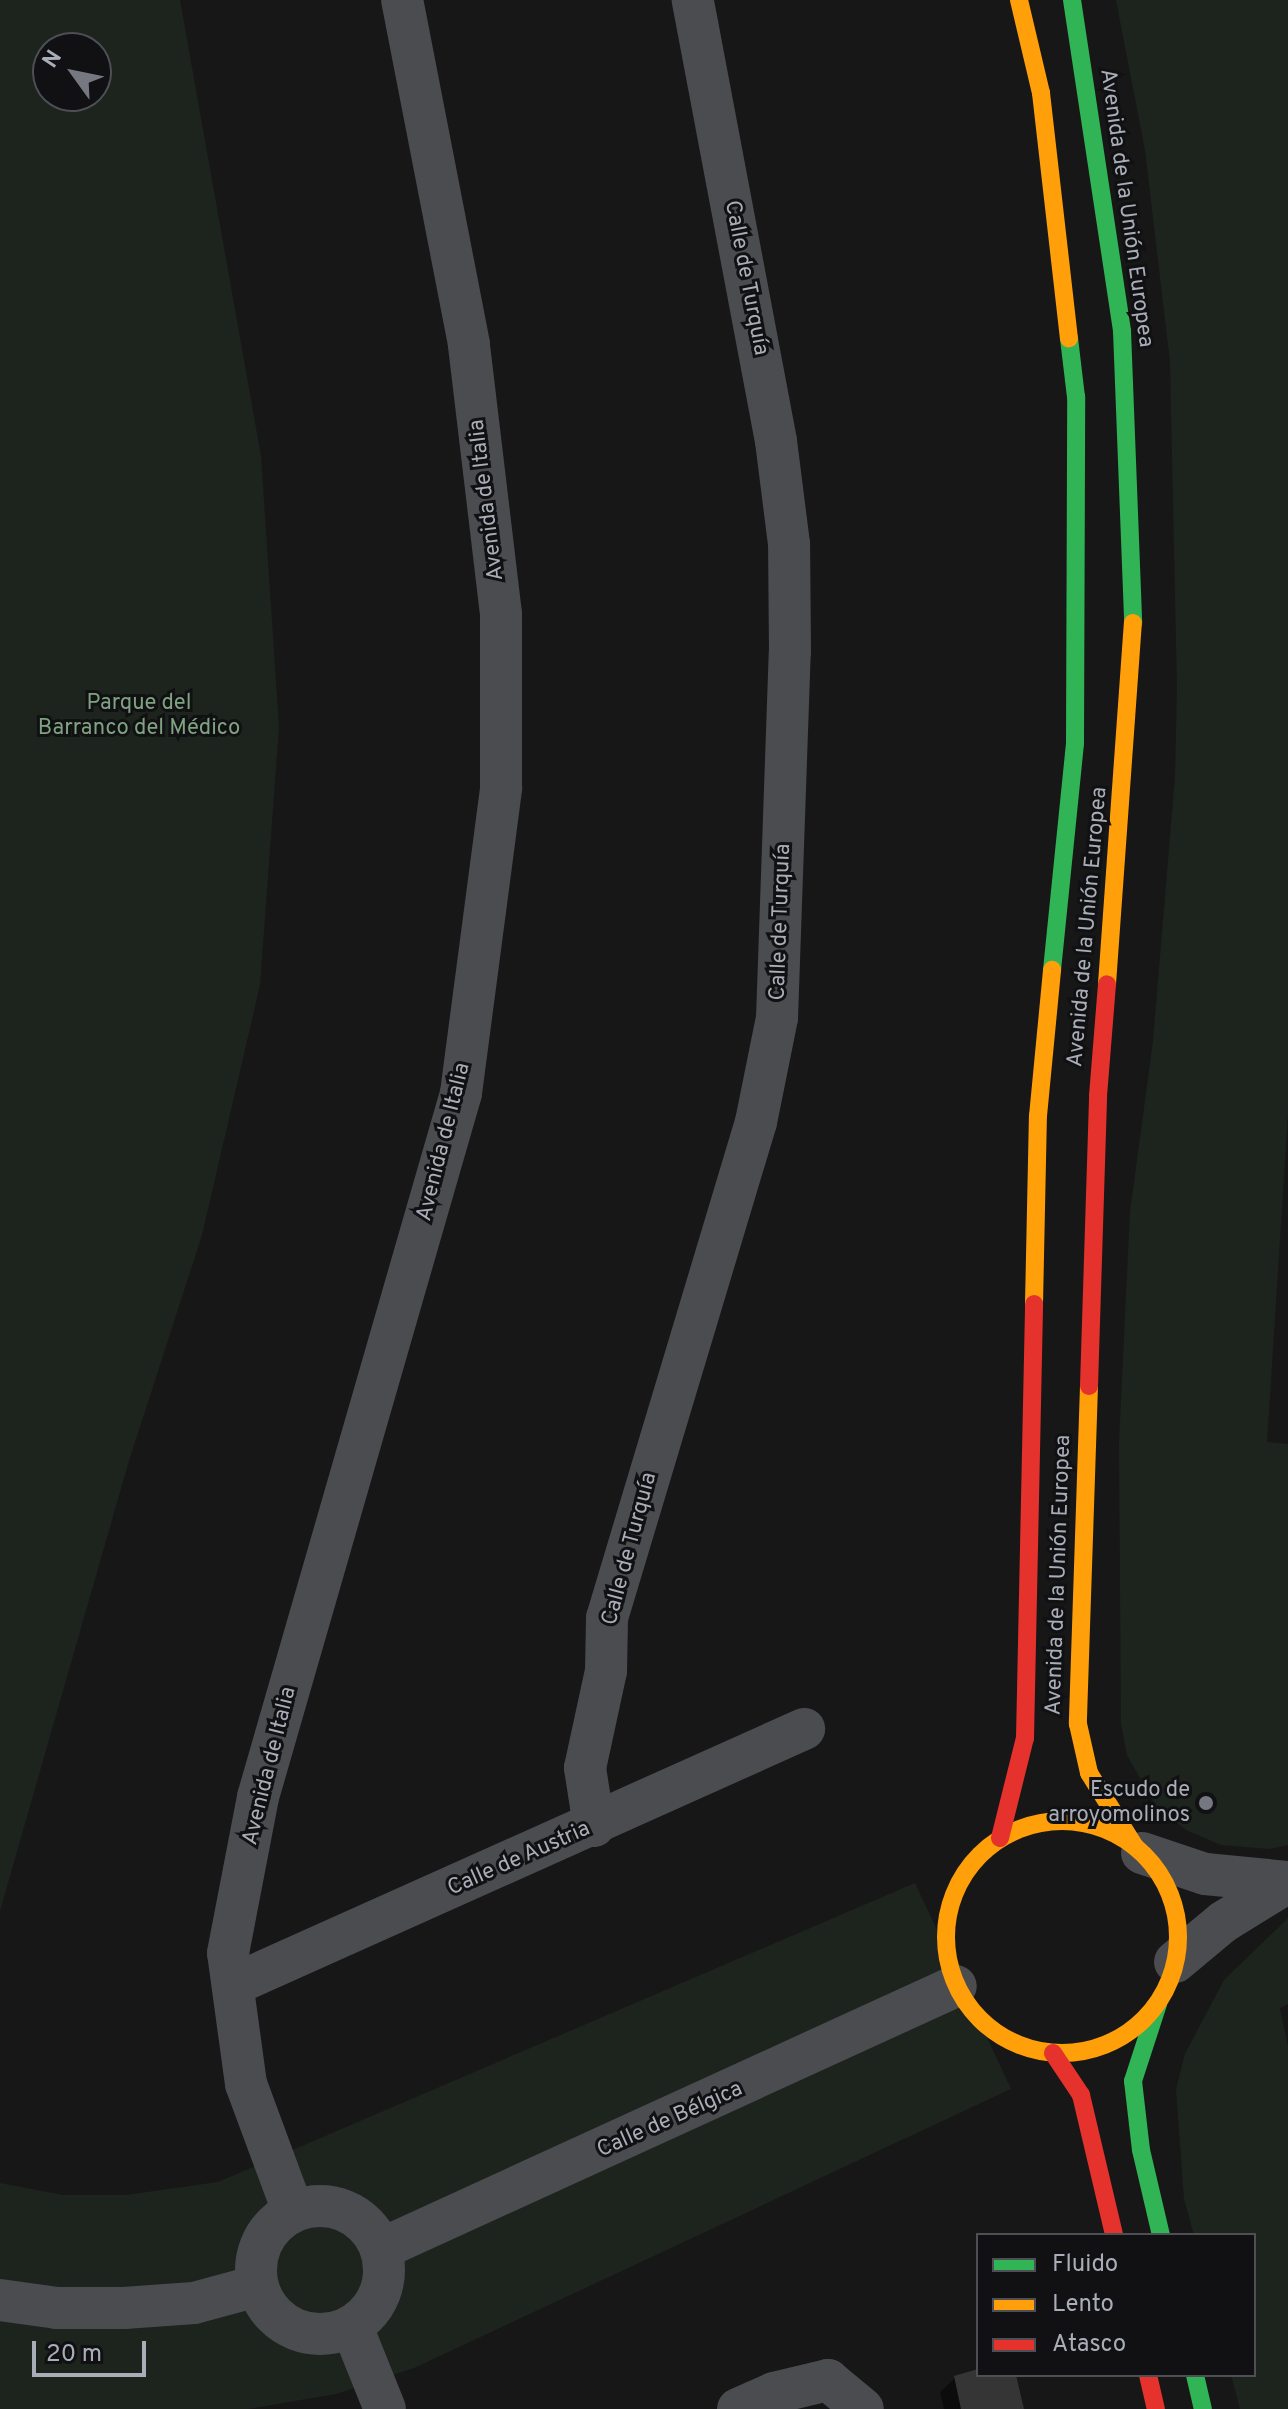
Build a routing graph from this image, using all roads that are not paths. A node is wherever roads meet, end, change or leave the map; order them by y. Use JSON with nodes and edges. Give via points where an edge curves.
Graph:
{"nodes":[{"id":1,"x":402,"y":0,"type":"edge"},
{"id":2,"x":693,"y":0,"type":"edge"},
{"id":3,"x":1019,"y":0,"type":"edge"},
{"id":4,"x":1072,"y":0,"type":"edge"},
{"id":5,"x":804,"y":1729,"type":"dead end"},
{"id":6,"x":594,"y":1826,"type":"junction"},
{"id":7,"x":1000,"y":1838,"type":"junction"},
{"id":8,"x":1139,"y":1850,"type":"junction"},
{"id":9,"x":1175,"y":1962,"type":"junction"},
{"id":10,"x":233,"y":1985,"type":"junction"},
{"id":11,"x":956,"y":1986,"type":"junction"},
{"id":12,"x":1159,"y":2001,"type":"junction"},
{"id":13,"x":1053,"y":2053,"type":"junction"},
{"id":14,"x":293,"y":2211,"type":"junction"},
{"id":15,"x":1114,"y":2233,"type":"edge"},
{"id":16,"x":1161,"y":2233,"type":"edge"},
{"id":17,"x":381,"y":2249,"type":"junction"},
{"id":18,"x":257,"y":2286,"type":"junction"},
{"id":19,"x":0,"y":2300,"type":"edge"},
{"id":20,"x":352,"y":2327,"type":"junction"},
{"id":21,"x":1148,"y":2377,"type":"edge"},
{"id":22,"x":1195,"y":2377,"type":"edge"},
{"id":23,"x":385,"y":2409,"type":"edge"},
{"id":24,"x":738,"y":2409,"type":"edge"},
{"id":25,"x":863,"y":2409,"type":"edge"},
{"id":26,"x":1156,"y":2409,"type":"edge"},
{"id":27,"x":1203,"y":2409,"type":"edge"}],
"edges":[{"from":1,"to":10,"type":"street","name":"Avenida de Italia","via":[[469,344],[501,614],[501,788],[461,1093],[258,1797],[228,1953]]},
{"from":2,"to":6,"type":"street","name":"Calle de Turquía","via":[[776,441],[789,544],[777,1004],[756,1122],[607,1618],[606,1671],[585,1768]]},
{"from":3,"to":7,"type":"main road","name":"Avenida de la Unión Europea","via":[[1041,93],[1076,397],[1075,727],[1038,1116],[1025,1738]]},
{"from":4,"to":8,"type":"main road","name":"Avenida de la Unión Europea","via":[[1122,331],[1134,654],[1098,1096],[1078,1724],[1089,1773]]},
{"from":5,"to":6,"type":"street","name":"Calle de Austria"},
{"from":6,"to":10,"type":"street","name":"Calle de Austria"},
{"from":7,"to":8,"type":"main road","via":[[1033,1824],[1069,1820],[1104,1828]]},
{"from":7,"to":11,"type":"main road","via":[[975,1860],[956,1888],[947,1920],[947,1953]]},
{"from":8,"to":9,"type":"main road","via":[[1166,1884],[1177,1922]]},
{"from":8,"to":9,"type":"street","via":[[1205,1874],[1288,1882],[1223,1922]]},
{"from":9,"to":12,"type":"main road"},
{"from":10,"to":14,"type":"street","name":"Avenida de Italia","via":[[246,2084]]},
{"from":11,"to":13,"type":"main road","via":[[972,2012],[996,2033]]},
{"from":11,"to":17,"type":"street","name":"Calle de Bélgica"},
{"from":12,"to":13,"type":"main road","via":[[1113,2041],[1084,2051]]},
{"from":12,"to":16,"type":"main road","via":[[1133,2081],[1141,2150]]},
{"from":13,"to":15,"type":"main road","via":[[1081,2095]]},
{"from":14,"to":17,"type":"street","via":[[318,2205],[339,2208],[369,2227]]},
{"from":14,"to":18,"type":"street","via":[[268,2231],[256,2258]]},
{"from":17,"to":20,"type":"street","via":[[379,2298]]},
{"from":18,"to":19,"type":"street","via":[[194,2303],[124,2308],[57,2308]]},
{"from":18,"to":20,"type":"street","via":[[267,2309],[294,2330],[326,2335]]},
{"from":20,"to":23,"type":"street"},
{"from":21,"to":26,"type":"main road"},
{"from":22,"to":27,"type":"main road"},
{"from":24,"to":25,"type":"street","via":[[774,2393],[828,2380]]}]}
